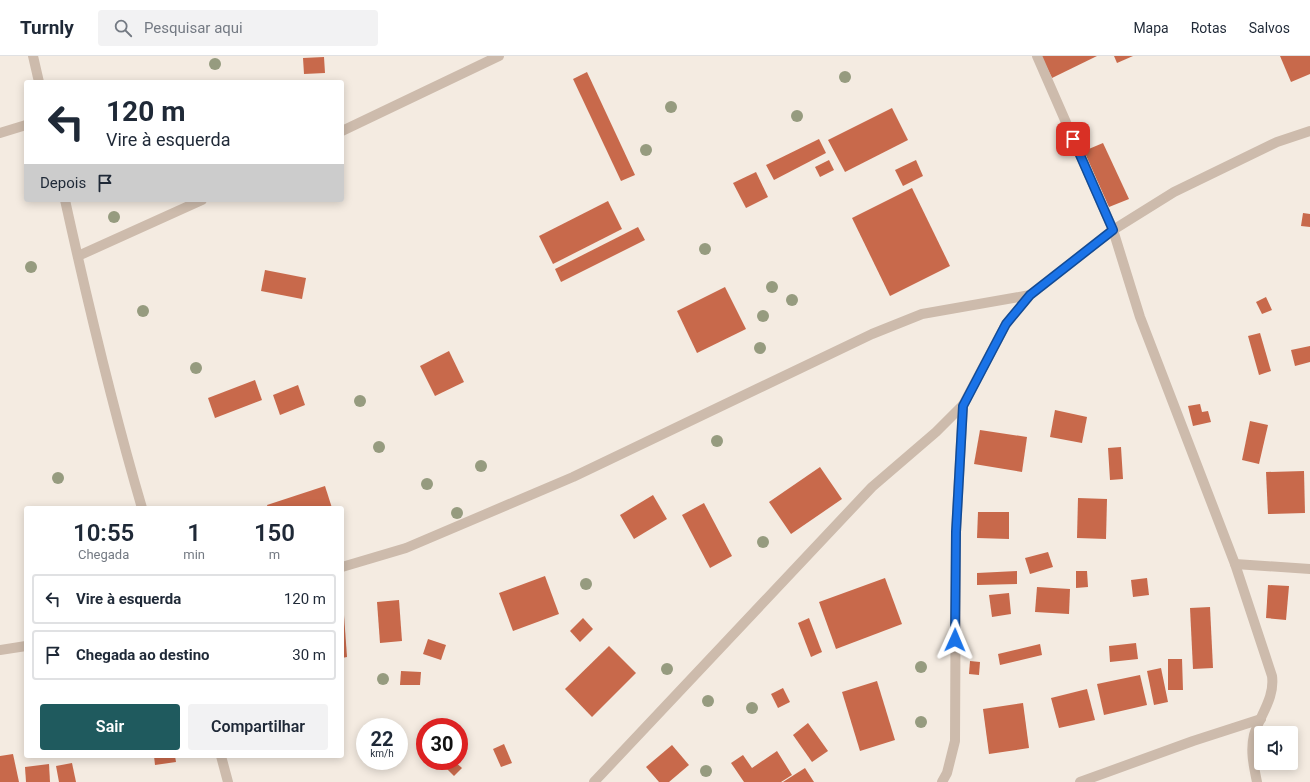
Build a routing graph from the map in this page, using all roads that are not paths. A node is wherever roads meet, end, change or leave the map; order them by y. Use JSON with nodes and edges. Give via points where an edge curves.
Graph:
{"nodes":[{"id":1,"x":33,"y":56,"type":"edge"},
{"id":2,"x":499,"y":56,"type":"edge"},
{"id":3,"x":1037,"y":56,"type":"edge"},
{"id":4,"x":39,"y":80,"type":"edge"},
{"id":5,"x":24,"y":126,"type":"edge"},
{"id":6,"x":344,"y":130,"type":"edge"},
{"id":7,"x":1310,"y":131,"type":"edge"},
{"id":8,"x":0,"y":133,"type":"edge"},
{"id":9,"x":65,"y":202,"type":"edge"},
{"id":10,"x":198,"y":202,"type":"edge"},
{"id":11,"x":1113,"y":230,"type":"junction"},
{"id":12,"x":78,"y":256,"type":"junction"},
{"id":13,"x":1030,"y":295,"type":"junction"},
{"id":14,"x":963,"y":406,"type":"junction"},
{"id":15,"x":141,"y":506,"type":"edge"},
{"id":16,"x":1235,"y":564,"type":"junction"},
{"id":17,"x":344,"y":567,"type":"edge"},
{"id":18,"x":1310,"y":569,"type":"edge"},
{"id":19,"x":24,"y":646,"type":"edge"},
{"id":20,"x":0,"y":650,"type":"edge"},
{"id":21,"x":1261,"y":719,"type":"junction"},
{"id":22,"x":222,"y":758,"type":"edge"},
{"id":23,"x":228,"y":782,"type":"edge"},
{"id":24,"x":594,"y":782,"type":"edge"},
{"id":25,"x":942,"y":782,"type":"edge"},
{"id":26,"x":1080,"y":782,"type":"edge"},
{"id":27,"x":1257,"y":782,"type":"edge"}],
"edges":[{"from":1,"to":4,"type":"street"},
{"from":2,"to":6,"type":"street"},
{"from":3,"to":11,"type":"street"},
{"from":5,"to":8,"type":"street"},
{"from":7,"to":11,"type":"street","via":[[1278,142],[1174,192]]},
{"from":9,"to":12,"type":"street"},
{"from":10,"to":12,"type":"street"},
{"from":11,"to":13,"type":"street"},
{"from":11,"to":16,"type":"street","via":[[1140,317]]},
{"from":12,"to":15,"type":"street","via":[[122,442]]},
{"from":13,"to":14,"type":"street","via":[[1006,324]]},
{"from":13,"to":17,"type":"street","via":[[922,314],[879,331],[573,477],[406,548]]},
{"from":14,"to":24,"type":"street","via":[[872,487]]},
{"from":14,"to":25,"type":"street","via":[[956,532],[955,741],[947,773]]},
{"from":16,"to":18,"type":"street"},
{"from":16,"to":21,"type":"street","via":[[1272,676],[1271,696]]},
{"from":19,"to":20,"type":"street"},
{"from":21,"to":26,"type":"street"},
{"from":21,"to":27,"type":"street","via":[[1252,746]]},
{"from":22,"to":23,"type":"street"}]}
